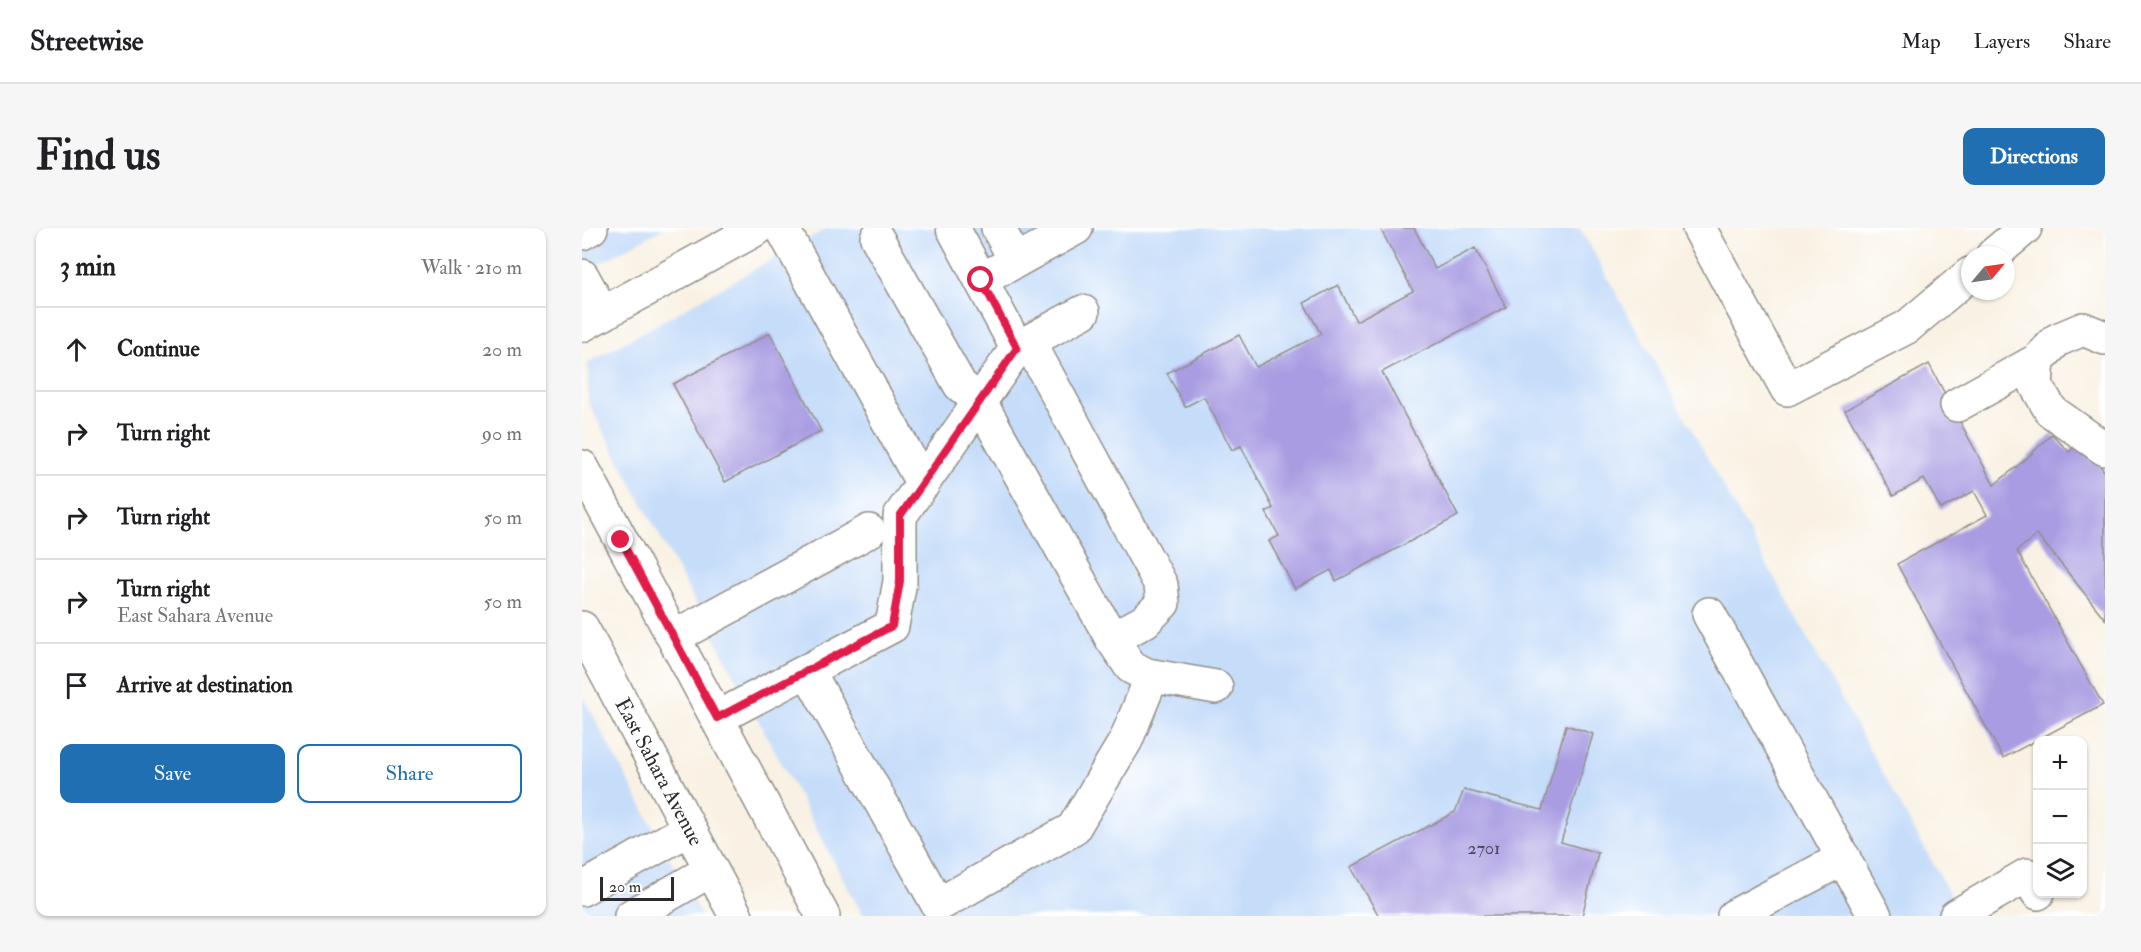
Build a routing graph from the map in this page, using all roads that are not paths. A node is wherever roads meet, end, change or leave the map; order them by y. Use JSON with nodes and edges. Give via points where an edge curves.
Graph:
{"nodes":[{"id":1,"x":591,"y":228,"type":"edge"},
{"id":2,"x":758,"y":228,"type":"edge"},
{"id":3,"x":782,"y":228,"type":"edge"},
{"id":4,"x":953,"y":228,"type":"edge"},
{"id":5,"x":998,"y":228,"type":"edge"},
{"id":6,"x":1077,"y":228,"type":"edge"},
{"id":7,"x":1699,"y":228,"type":"edge"},
{"id":8,"x":2025,"y":228,"type":"edge"},
{"id":9,"x":582,"y":233,"type":"edge"},
{"id":10,"x":877,"y":238,"type":"dead end"},
{"id":11,"x":2004,"y":246,"type":"edge"},
{"id":12,"x":1016,"y":261,"type":"junction"},
{"id":13,"x":582,"y":276,"type":"edge"},
{"id":14,"x":981,"y":280,"type":"junction"},
{"id":15,"x":1961,"y":282,"type":"edge"},
{"id":16,"x":1083,"y":312,"type":"dead end"},
{"id":17,"x":592,"y":319,"type":"edge"},
{"id":18,"x":2105,"y":338,"type":"edge"},
{"id":19,"x":1023,"y":345,"type":"junction"},
{"id":20,"x":2038,"y":360,"type":"junction"},
{"id":21,"x":980,"y":402,"type":"junction"},
{"id":22,"x":1957,"y":405,"type":"dead end"},
{"id":23,"x":2105,"y":449,"type":"edge"},
{"id":24,"x":582,"y":467,"type":"edge"},
{"id":25,"x":923,"y":484,"type":"junction"},
{"id":26,"x":869,"y":531,"type":"dead end"},
{"id":27,"x":1709,"y":614,"type":"dead end"},
{"id":28,"x":674,"y":637,"type":"junction"},
{"id":29,"x":1112,"y":639,"type":"junction"},
{"id":30,"x":585,"y":642,"type":"edge"},
{"id":31,"x":807,"y":671,"type":"junction"},
{"id":32,"x":1152,"y":676,"type":"junction"},
{"id":33,"x":1216,"y":687,"type":"dead end"},
{"id":34,"x":717,"y":718,"type":"junction"},
{"id":35,"x":689,"y":829,"type":"junction"},
{"id":36,"x":1844,"y":858,"type":"junction"},
{"id":37,"x":711,"y":870,"type":"junction"},
{"id":38,"x":2033,"y":885,"type":"edge"},
{"id":39,"x":582,"y":889,"type":"edge"},
{"id":40,"x":2041,"y":898,"type":"edge"},
{"id":41,"x":636,"y":915,"type":"edge"},
{"id":42,"x":736,"y":916,"type":"edge"},
{"id":43,"x":823,"y":916,"type":"edge"},
{"id":44,"x":1734,"y":916,"type":"edge"},
{"id":45,"x":1875,"y":916,"type":"edge"},
{"id":46,"x":1956,"y":916,"type":"edge"},
{"id":47,"x":2050,"y":916,"type":"edge"}],
"edges":[{"from":1,"to":9,"type":"main road"},
{"from":2,"to":17,"type":"main road"},
{"from":3,"to":25,"type":"main road"},
{"from":4,"to":14,"type":"main road"},
{"from":5,"to":12,"type":"main road"},
{"from":6,"to":12,"type":"main road"},
{"from":7,"to":15,"type":"main road","via":[[1787,389],[1907,327]]},
{"from":8,"to":11,"type":"main road"},
{"from":10,"to":21,"type":"main road","via":[[960,385]]},
{"from":12,"to":14,"type":"main road"},
{"from":13,"to":17,"type":"main road"},
{"from":14,"to":19,"type":"main road"},
{"from":16,"to":19,"type":"main road"},
{"from":18,"to":20,"type":"main road","via":[[2083,329],[2057,340]]},
{"from":19,"to":21,"type":"main road"},
{"from":19,"to":29,"type":"main road","via":[[1161,585],[1163,603],[1145,621]]},
{"from":20,"to":22,"type":"main road"},
{"from":20,"to":23,"type":"main road","via":[[2036,385],[2051,411]]},
{"from":21,"to":25,"type":"main road"},
{"from":21,"to":29,"type":"main road"},
{"from":24,"to":28,"type":"main road"},
{"from":25,"to":31,"type":"main road","via":[[900,516],[900,581],[892,626]]},
{"from":26,"to":28,"type":"main road"},
{"from":27,"to":36,"type":"main road"},
{"from":28,"to":34,"type":"main road"},
{"from":29,"to":32,"type":"main road","via":[[1131,668]]},
{"from":30,"to":35,"type":"main road","name":"East Sahara Avenue"},
{"from":31,"to":32,"type":"main road","via":[[938,904],[1073,829],[1126,740]]},
{"from":31,"to":34,"type":"main road"},
{"from":32,"to":33,"type":"main road"},
{"from":34,"to":43,"type":"main road"},
{"from":35,"to":37,"type":"main road","name":"East Sahara Avenue"},
{"from":35,"to":39,"type":"main road"},
{"from":36,"to":44,"type":"main road"},
{"from":36,"to":45,"type":"main road"},
{"from":37,"to":41,"type":"main road"},
{"from":37,"to":42,"type":"main road","name":"East Sahara Avenue"},
{"from":38,"to":46,"type":"main road","via":[[2027,875]]},
{"from":40,"to":47,"type":"main road"}]}
